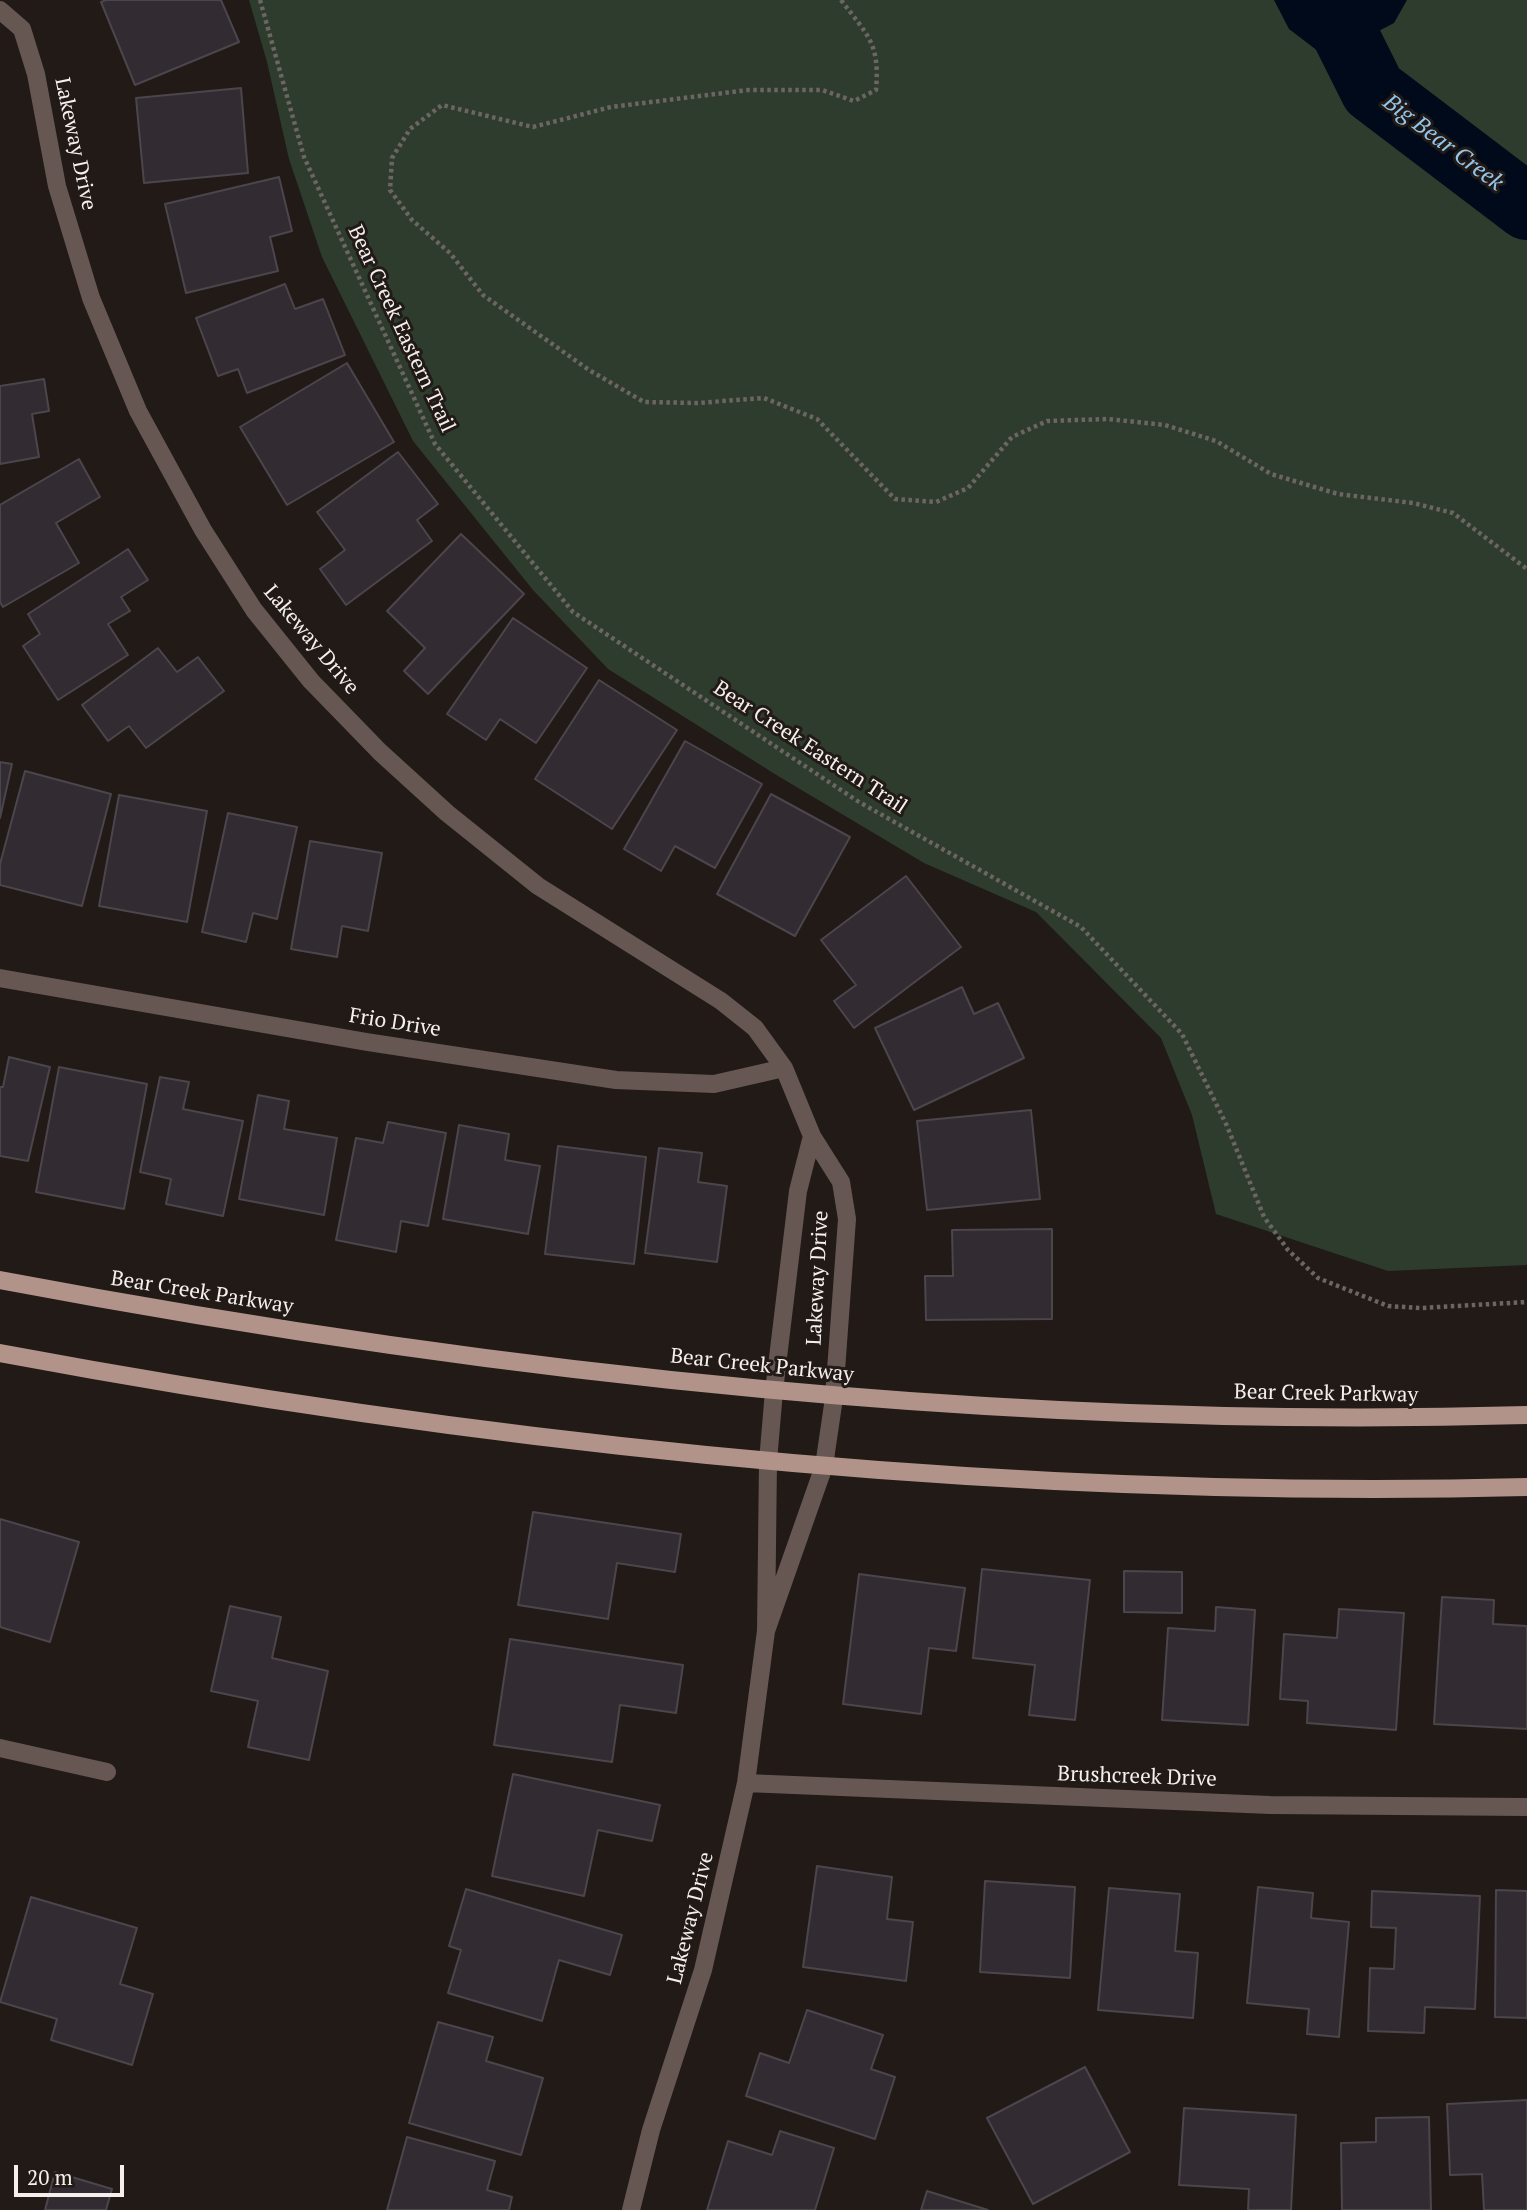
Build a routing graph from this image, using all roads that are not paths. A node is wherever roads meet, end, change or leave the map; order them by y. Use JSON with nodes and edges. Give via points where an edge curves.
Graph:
{"nodes":[{"id":1,"x":0,"y":10,"type":"edge"},
{"id":2,"x":0,"y":978,"type":"edge"},
{"id":3,"x":784,"y":1068,"type":"junction"},
{"id":4,"x":812,"y":1136,"type":"junction"},
{"id":5,"x":0,"y":1280,"type":"edge"},
{"id":6,"x":0,"y":1353,"type":"edge"},
{"id":7,"x":774,"y":1391,"type":"junction"},
{"id":8,"x":834,"y":1398,"type":"junction"},
{"id":9,"x":1527,"y":1415,"type":"edge"},
{"id":10,"x":768,"y":1461,"type":"junction"},
{"id":11,"x":824,"y":1466,"type":"junction"},
{"id":12,"x":1527,"y":1487,"type":"edge"},
{"id":13,"x":766,"y":1630,"type":"junction"},
{"id":14,"x":0,"y":1748,"type":"edge"},
{"id":15,"x":107,"y":1772,"type":"dead end"},
{"id":16,"x":746,"y":1783,"type":"junction"},
{"id":17,"x":1527,"y":1807,"type":"edge"},
{"id":18,"x":631,"y":2210,"type":"edge"}],
"edges":[{"from":1,"to":3,"type":"street","name":"Lakeway Drive","via":[[22,29],[36,74],[61,199],[91,298],[138,411],[202,530],[254,610],[311,681],[447,813],[538,886],[721,1001],[755,1028]]},
{"from":2,"to":3,"type":"street","name":"Frio Drive","via":[[616,1080],[714,1084]]},
{"from":3,"to":4,"type":"street","name":"Lakeway Drive"},
{"from":4,"to":7,"type":"street","name":"Lakeway Drive","via":[[798,1191]]},
{"from":4,"to":8,"type":"street","name":"Lakeway Drive","via":[[841,1182],[847,1219]]},
{"from":5,"to":7,"type":"main road","name":"Bear Creek Parkway","via":[[292,1331]]},
{"from":6,"to":10,"type":"main road","via":[[282,1401]]},
{"from":7,"to":8,"type":"main road","name":"Bear Creek Parkway"},
{"from":7,"to":10,"type":"street","name":"Lakeway Drive"},
{"from":8,"to":9,"type":"main road","name":"Bear Creek Parkway","via":[[1213,1415]]},
{"from":8,"to":11,"type":"street","name":"Lakeway Drive"},
{"from":10,"to":11,"type":"main road"},
{"from":10,"to":13,"type":"street","name":"Lakeway Drive"},
{"from":11,"to":12,"type":"main road","via":[[1039,1481]]},
{"from":11,"to":13,"type":"street","name":"Lakeway Drive"},
{"from":13,"to":16,"type":"street","name":"Lakeway Drive"},
{"from":14,"to":15,"type":"street"},
{"from":16,"to":17,"type":"street","name":"Brushcreek Drive","via":[[1270,1805]]},
{"from":16,"to":18,"type":"street","name":"Lakeway Drive","via":[[703,1970]]}]}
